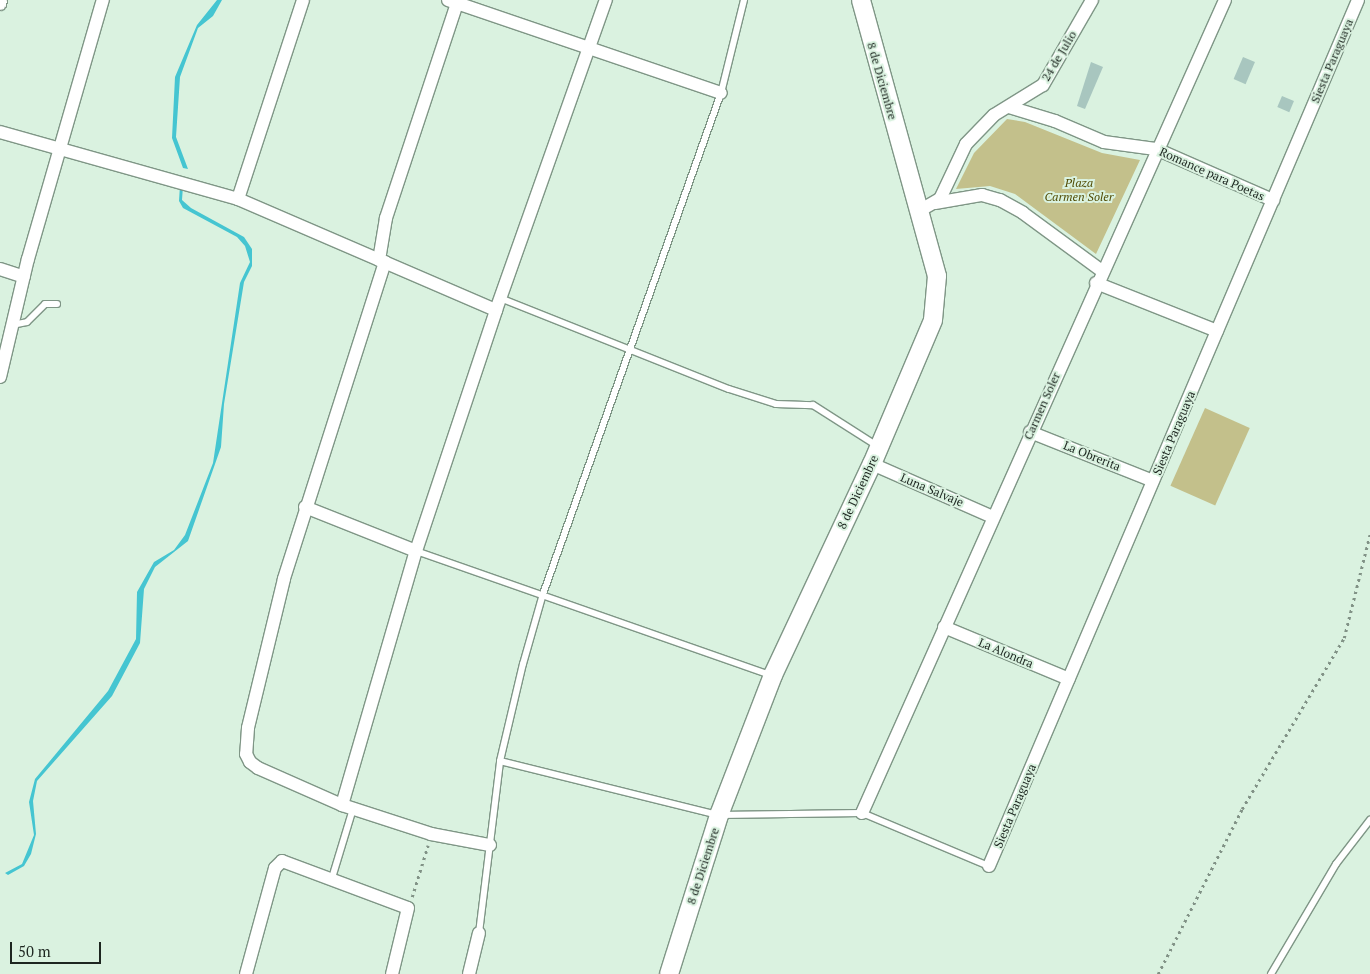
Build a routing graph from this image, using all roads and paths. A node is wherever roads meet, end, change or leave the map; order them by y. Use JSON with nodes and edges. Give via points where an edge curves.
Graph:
{"nodes":[{"id":1,"x":1,"y":0,"type":"edge"},
{"id":2,"x":103,"y":0,"type":"edge"},
{"id":3,"x":303,"y":0,"type":"edge"},
{"id":4,"x":606,"y":0,"type":"edge"},
{"id":5,"x":744,"y":0,"type":"edge"},
{"id":6,"x":861,"y":0,"type":"edge"},
{"id":7,"x":1092,"y":0,"type":"edge"},
{"id":8,"x":1224,"y":0,"type":"edge"},
{"id":9,"x":1358,"y":0,"type":"edge"},
{"id":10,"x":454,"y":1,"type":"edge"},
{"id":11,"x":0,"y":4,"type":"edge"},
{"id":12,"x":590,"y":50,"type":"junction"},
{"id":13,"x":720,"y":93,"type":"junction"},
{"id":14,"x":1009,"y":107,"type":"junction"},
{"id":15,"x":0,"y":132,"type":"edge"},
{"id":16,"x":60,"y":147,"type":"junction"},
{"id":17,"x":1160,"y":150,"type":"junction"},
{"id":18,"x":238,"y":199,"type":"junction"},
{"id":19,"x":1273,"y":200,"type":"junction"},
{"id":20,"x":927,"y":207,"type":"junction"},
{"id":21,"x":382,"y":261,"type":"junction"},
{"id":22,"x":0,"y":269,"type":"edge"},
{"id":23,"x":1102,"y":271,"type":"junction"},
{"id":24,"x":24,"y":277,"type":"junction"},
{"id":25,"x":1096,"y":283,"type":"junction"},
{"id":26,"x":57,"y":304,"type":"dead end"},
{"id":27,"x":498,"y":304,"type":"junction"},
{"id":28,"x":12,"y":325,"type":"junction"},
{"id":29,"x":1217,"y":331,"type":"junction"},
{"id":30,"x":628,"y":351,"type":"junction"},
{"id":31,"x":0,"y":377,"type":"edge"},
{"id":32,"x":1030,"y":432,"type":"junction"},
{"id":33,"x":879,"y":447,"type":"junction"},
{"id":34,"x":872,"y":464,"type":"junction"},
{"id":35,"x":1153,"y":481,"type":"junction"},
{"id":36,"x":305,"y":507,"type":"junction"},
{"id":37,"x":993,"y":517,"type":"junction"},
{"id":38,"x":1370,"y":534,"type":"edge"},
{"id":39,"x":416,"y":551,"type":"junction"},
{"id":40,"x":543,"y":594,"type":"junction"},
{"id":41,"x":944,"y":627,"type":"junction"},
{"id":42,"x":773,"y":675,"type":"junction"},
{"id":43,"x":1068,"y":679,"type":"junction"},
{"id":44,"x":500,"y":761,"type":"junction"},
{"id":45,"x":347,"y":807,"type":"junction"},
{"id":46,"x":862,"y":813,"type":"junction"},
{"id":47,"x":719,"y":815,"type":"junction"},
{"id":48,"x":1369,"y":824,"type":"edge"},
{"id":49,"x":431,"y":834,"type":"junction"},
{"id":50,"x":490,"y":845,"type":"junction"},
{"id":51,"x":989,"y":866,"type":"joint"},
{"id":52,"x":332,"y":878,"type":"junction"},
{"id":53,"x":408,"y":908,"type":"junction"},
{"id":54,"x":479,"y":933,"type":"joint"},
{"id":55,"x":246,"y":974,"type":"edge"},
{"id":56,"x":392,"y":974,"type":"edge"},
{"id":57,"x":470,"y":974,"type":"edge"},
{"id":58,"x":669,"y":974,"type":"edge"},
{"id":59,"x":1158,"y":974,"type":"edge"},
{"id":60,"x":1271,"y":974,"type":"edge"}],
"edges":[{"from":1,"to":11,"type":"street"},
{"from":2,"to":16,"type":"street"},
{"from":3,"to":18,"type":"street"},
{"from":4,"to":12,"type":"street"},
{"from":5,"to":13,"type":"lane"},
{"from":6,"to":20,"type":"street","name":"8 de Diciembre"},
{"from":7,"to":14,"type":"street","name":"24 de Julio","via":[[1042,85]]},
{"from":8,"to":17,"type":"street","name":"Carmen Soler"},
{"from":9,"to":19,"type":"street","name":"Siesta Paraguaya"},
{"from":10,"to":12,"type":"street"},
{"from":10,"to":21,"type":"street","via":[[386,218]]},
{"from":12,"to":13,"type":"street"},
{"from":12,"to":27,"type":"street"},
{"from":13,"to":30,"type":"lane"},
{"from":14,"to":17,"type":"street","name":"Romance para Poetas","via":[[1055,121],[1104,142]]},
{"from":14,"to":20,"type":"street","name":"24 de Julio","via":[[994,115],[966,144],[943,194]]},
{"from":15,"to":16,"type":"street"},
{"from":16,"to":18,"type":"street"},
{"from":16,"to":24,"type":"street"},
{"from":17,"to":19,"type":"street","name":"Romance para Poetas"},
{"from":17,"to":23,"type":"street","name":"Carmen Soler"},
{"from":18,"to":21,"type":"street"},
{"from":19,"to":29,"type":"street","name":"Siesta Paraguaya"},
{"from":20,"to":23,"type":"street","via":[[982,195],[1000,200],[1024,213]]},
{"from":20,"to":33,"type":"street","name":"8 de Diciembre","via":[[937,276],[933,320]]},
{"from":21,"to":27,"type":"street"},
{"from":21,"to":36,"type":"street"},
{"from":22,"to":24,"type":"street"},
{"from":23,"to":25,"type":"street","name":"Carmen Soler"},
{"from":24,"to":28,"type":"street"},
{"from":25,"to":29,"type":"street"},
{"from":25,"to":32,"type":"street","name":"Carmen Soler"},
{"from":26,"to":28,"type":"lane","via":[[45,304],[28,322]]},
{"from":27,"to":30,"type":"lane"},
{"from":27,"to":39,"type":"street"},
{"from":28,"to":31,"type":"street"},
{"from":29,"to":35,"type":"street","name":"Siesta Paraguaya"},
{"from":30,"to":33,"type":"lane","via":[[776,404],[813,405]]},
{"from":30,"to":40,"type":"lane"},
{"from":32,"to":35,"type":"street","name":"La Obrerita"},
{"from":32,"to":37,"type":"street","name":"Carmen Soler"},
{"from":33,"to":34,"type":"street","name":"8 de Diciembre"},
{"from":34,"to":37,"type":"street","name":"Luna Salvaje"},
{"from":34,"to":42,"type":"street","name":"8 de Diciembre"},
{"from":35,"to":43,"type":"street","name":"Siesta Paraguaya"},
{"from":36,"to":39,"type":"street"},
{"from":36,"to":45,"type":"street","via":[[264,652],[248,728],[246,754],[258,768]]},
{"from":37,"to":41,"type":"street","name":"Carmen Soler"},
{"from":38,"to":59,"type":"path","via":[[1344,638],[1242,809]]},
{"from":39,"to":40,"type":"lane"},
{"from":39,"to":45,"type":"street"},
{"from":40,"to":42,"type":"lane"},
{"from":40,"to":44,"type":"lane"},
{"from":41,"to":43,"type":"street","name":"La Alondra"},
{"from":41,"to":46,"type":"street","name":"Carmen Soler"},
{"from":42,"to":47,"type":"street","name":"8 de Diciembre"},
{"from":43,"to":51,"type":"street","name":"Siesta Paraguaya"},
{"from":44,"to":47,"type":"lane"},
{"from":44,"to":50,"type":"lane"},
{"from":45,"to":49,"type":"street"},
{"from":45,"to":52,"type":"lane"},
{"from":46,"to":47,"type":"lane"},
{"from":46,"to":51,"type":"lane"},
{"from":47,"to":58,"type":"street","name":"8 de Diciembre"},
{"from":48,"to":60,"type":"lane","via":[[1336,864]]},
{"from":49,"to":50,"type":"street"},
{"from":49,"to":53,"type":"path"},
{"from":50,"to":54,"type":"lane"},
{"from":52,"to":53,"type":"street"},
{"from":52,"to":55,"type":"street","via":[[282,861],[278,864]]},
{"from":53,"to":56,"type":"street"},
{"from":54,"to":57,"type":"street"}]}
